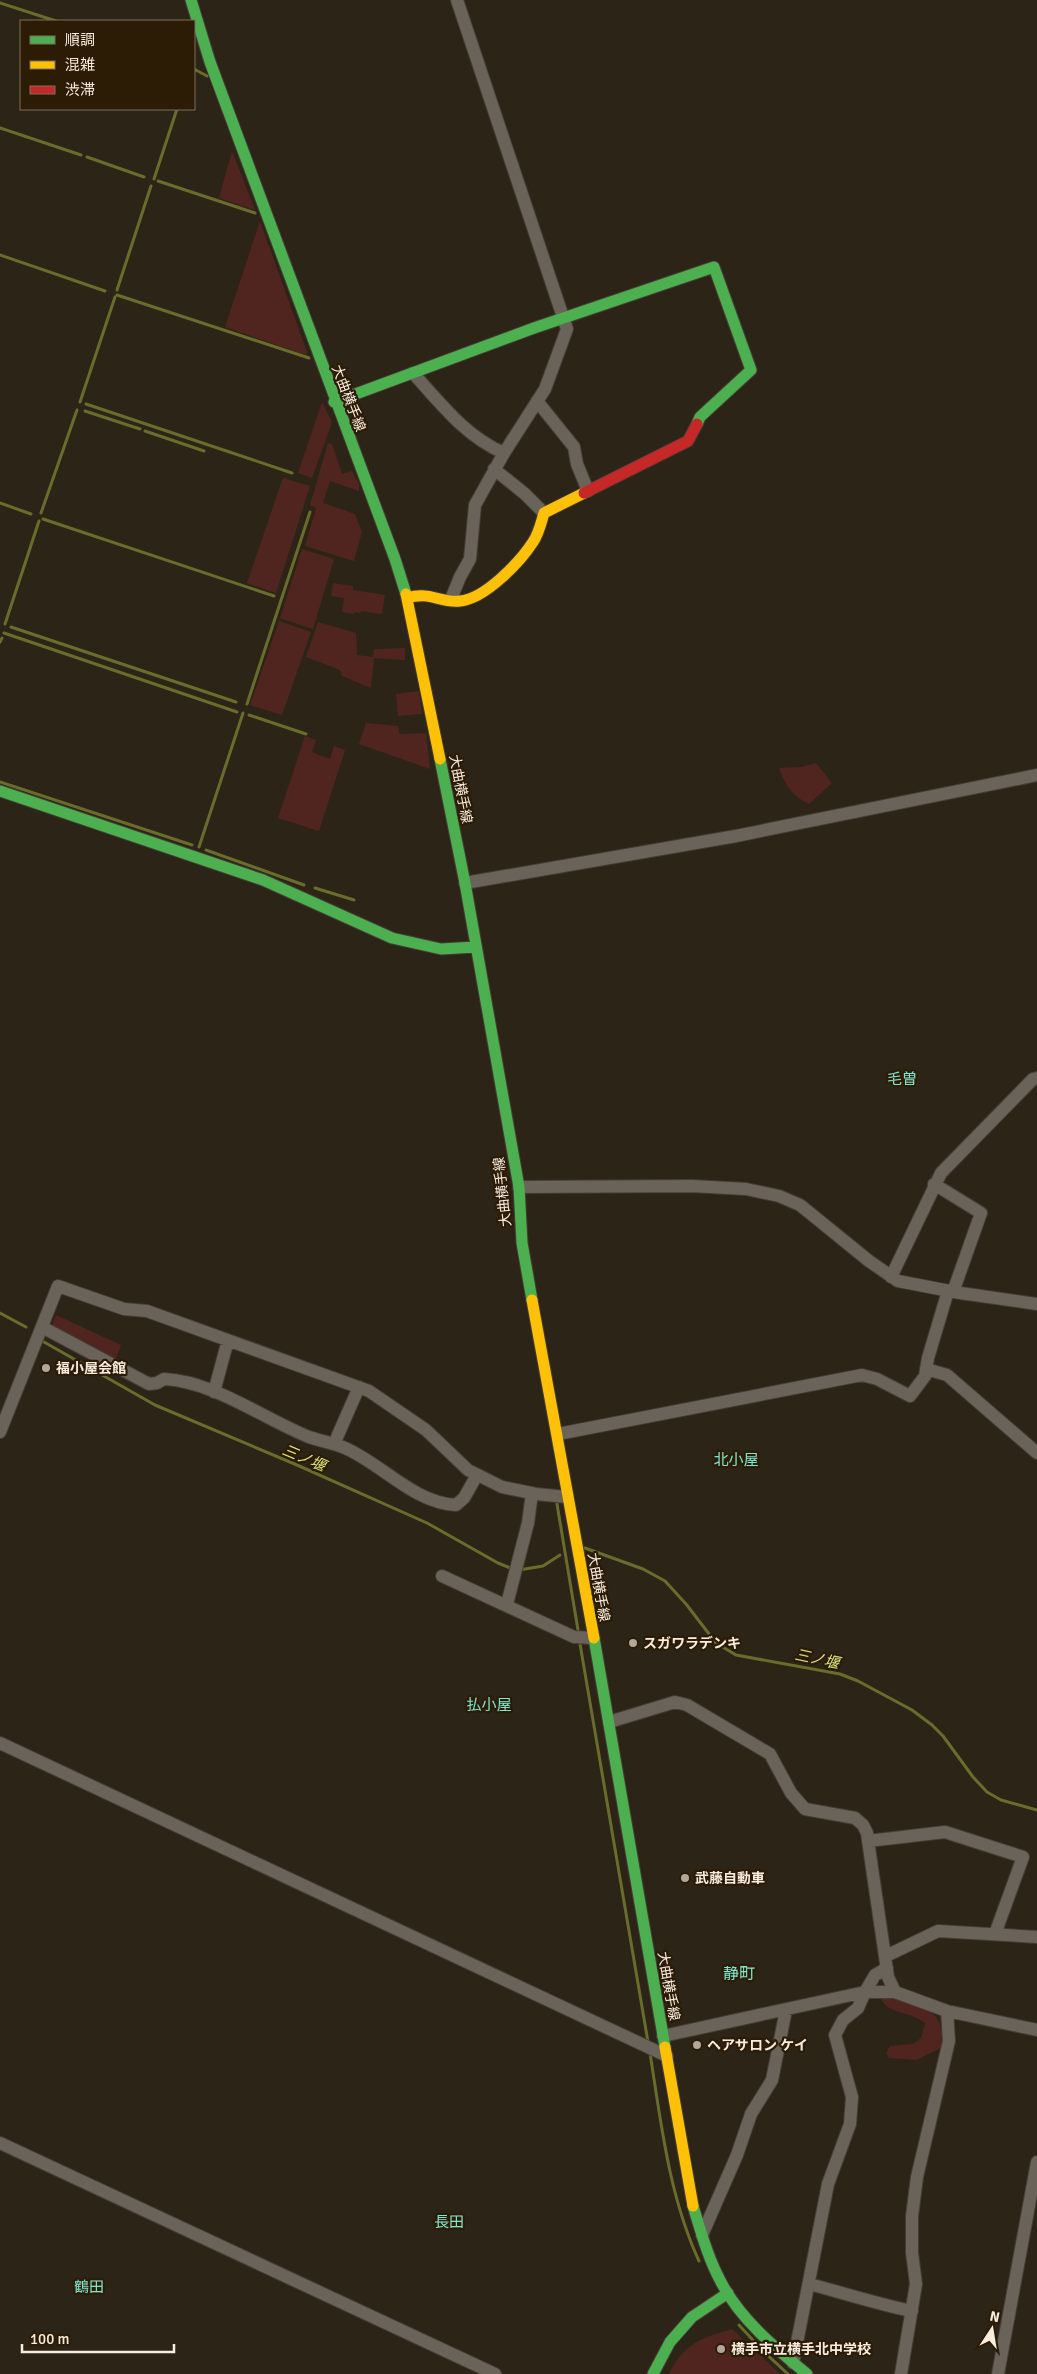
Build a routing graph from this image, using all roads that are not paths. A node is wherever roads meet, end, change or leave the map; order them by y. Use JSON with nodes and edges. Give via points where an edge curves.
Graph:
{"nodes":[{"id":1,"x":191,"y":0,"type":"edge"},
{"id":2,"x":456,"y":0,"type":"edge"},
{"id":3,"x":563,"y":318,"type":"junction"},
{"id":4,"x":413,"y":373,"type":"junction"},
{"id":5,"x":537,"y":401,"type":"junction"},
{"id":6,"x":334,"y":402,"type":"junction"},
{"id":7,"x":504,"y":453,"type":"junction"},
{"id":8,"x":494,"y":469,"type":"junction"},
{"id":9,"x":588,"y":491,"type":"junction"},
{"id":10,"x":544,"y":513,"type":"junction"},
{"id":11,"x":407,"y":598,"type":"junction"},
{"id":12,"x":451,"y":599,"type":"junction"},
{"id":13,"x":1037,"y":776,"type":"edge"},
{"id":14,"x":0,"y":791,"type":"edge"},
{"id":15,"x":464,"y":883,"type":"junction"},
{"id":16,"x":476,"y":947,"type":"junction"},
{"id":17,"x":1037,"y":1078,"type":"edge"},
{"id":18,"x":934,"y":1184,"type":"junction"},
{"id":19,"x":519,"y":1187,"type":"junction"},
{"id":20,"x":891,"y":1276,"type":"junction"},
{"id":21,"x":950,"y":1291,"type":"junction"},
{"id":22,"x":1037,"y":1304,"type":"edge"},
{"id":23,"x":42,"y":1327,"type":"junction"},
{"id":24,"x":228,"y":1340,"type":"junction"},
{"id":25,"x":926,"y":1369,"type":"junction"},
{"id":26,"x":359,"y":1387,"type":"junction"},
{"id":27,"x":214,"y":1392,"type":"junction"},
{"id":28,"x":0,"y":1432,"type":"edge"},
{"id":29,"x":558,"y":1434,"type":"junction"},
{"id":30,"x":334,"y":1444,"type":"junction"},
{"id":31,"x":1037,"y":1453,"type":"edge"},
{"id":32,"x":477,"y":1475,"type":"junction"},
{"id":33,"x":532,"y":1493,"type":"junction"},
{"id":34,"x":567,"y":1497,"type":"junction"},
{"id":35,"x":442,"y":1576,"type":"dead end"},
{"id":36,"x":507,"y":1604,"type":"junction"},
{"id":37,"x":593,"y":1638,"type":"junction"},
{"id":38,"x":609,"y":1722,"type":"junction"},
{"id":39,"x":0,"y":1743,"type":"edge"},
{"id":40,"x":868,"y":1842,"type":"junction"},
{"id":41,"x":995,"y":1934,"type":"junction"},
{"id":42,"x":1037,"y":1937,"type":"edge"},
{"id":43,"x":886,"y":1962,"type":"junction"},
{"id":44,"x":865,"y":1992,"type":"junction"},
{"id":45,"x":895,"y":1992,"type":"junction"},
{"id":46,"x":786,"y":2010,"type":"junction"},
{"id":47,"x":947,"y":2011,"type":"junction"},
{"id":48,"x":1037,"y":2030,"type":"edge"},
{"id":49,"x":663,"y":2036,"type":"junction"},
{"id":50,"x":667,"y":2056,"type":"junction"},
{"id":51,"x":0,"y":2143,"type":"edge"},
{"id":52,"x":1037,"y":2162,"type":"edge"},
{"id":53,"x":702,"y":2235,"type":"junction"},
{"id":54,"x":809,"y":2284,"type":"junction"},
{"id":55,"x":728,"y":2294,"type":"junction"},
{"id":56,"x":912,"y":2311,"type":"junction"},
{"id":57,"x":793,"y":2362,"type":"junction"},
{"id":58,"x":495,"y":2374,"type":"edge"},
{"id":59,"x":653,"y":2374,"type":"edge"},
{"id":60,"x":807,"y":2374,"type":"edge"},
{"id":61,"x":901,"y":2374,"type":"edge"},
{"id":62,"x":998,"y":2374,"type":"edge"}],
"edges":[{"from":1,"to":6,"type":"main road","name":"大曲横手線"},
{"from":2,"to":3,"type":"street"},
{"from":3,"to":4,"type":"main road"},
{"from":3,"to":5,"type":"street","via":[[567,329]]},
{"from":3,"to":9,"type":"main road","via":[[714,267],[751,370],[700,416],[688,441]]},
{"from":4,"to":6,"type":"main road"},
{"from":4,"to":7,"type":"street","via":[[468,432]]},
{"from":5,"to":7,"type":"street"},
{"from":5,"to":9,"type":"street","via":[[574,447]]},
{"from":6,"to":11,"type":"main road","name":"大曲横手線"},
{"from":7,"to":8,"type":"street"},
{"from":8,"to":10,"type":"street"},
{"from":8,"to":12,"type":"street","via":[[475,505],[470,559]]},
{"from":9,"to":10,"type":"main road"},
{"from":10,"to":12,"type":"main road","via":[[532,545],[494,584],[462,602]]},
{"from":11,"to":12,"type":"main road","via":[[420,593]]},
{"from":11,"to":15,"type":"main road","name":"大曲横手線"},
{"from":13,"to":15,"type":"street","via":[[736,836]]},
{"from":14,"to":16,"type":"main road","via":[[263,880],[392,938],[441,949]]},
{"from":15,"to":16,"type":"main road","name":"大曲横手線"},
{"from":16,"to":19,"type":"main road","name":"大曲横手線"},
{"from":17,"to":18,"type":"street","via":[[940,1173]]},
{"from":18,"to":20,"type":"street"},
{"from":18,"to":21,"type":"street","via":[[982,1213]]},
{"from":19,"to":20,"type":"street","via":[[692,1186],[746,1189],[779,1196],[800,1205]]},
{"from":19,"to":29,"type":"main road","name":"大曲横手線","via":[[522,1244]]},
{"from":20,"to":21,"type":"street","via":[[898,1281]]},
{"from":21,"to":22,"type":"street"},
{"from":21,"to":25,"type":"street"},
{"from":23,"to":24,"type":"street","via":[[58,1286],[124,1309],[147,1311]]},
{"from":23,"to":27,"type":"street","via":[[149,1384],[173,1379]]},
{"from":23,"to":28,"type":"street"},
{"from":24,"to":26,"type":"street"},
{"from":24,"to":27,"type":"street"},
{"from":25,"to":29,"type":"street","via":[[925,1376],[910,1396],[862,1375]]},
{"from":25,"to":31,"type":"street","via":[[946,1375]]},
{"from":26,"to":30,"type":"street"},
{"from":26,"to":32,"type":"street","via":[[426,1430]]},
{"from":27,"to":30,"type":"street","via":[[310,1437]]},
{"from":29,"to":34,"type":"main road","name":"大曲横手線"},
{"from":30,"to":32,"type":"street","via":[[346,1448],[402,1484],[447,1504],[456,1505],[464,1498]]},
{"from":32,"to":33,"type":"street","via":[[502,1487]]},
{"from":33,"to":34,"type":"street"},
{"from":33,"to":36,"type":"street","via":[[528,1523]]},
{"from":34,"to":37,"type":"main road","name":"大曲横手線"},
{"from":35,"to":36,"type":"street"},
{"from":36,"to":37,"type":"street","via":[[574,1637]]},
{"from":37,"to":38,"type":"main road","name":"大曲横手線"},
{"from":38,"to":40,"type":"street","via":[[675,1702],[687,1705],[770,1754],[791,1792],[805,1809],[855,1818],[863,1825]]},
{"from":38,"to":49,"type":"main road","name":"大曲横手線"},
{"from":39,"to":50,"type":"street"},
{"from":40,"to":41,"type":"street","via":[[945,1832],[1023,1857]]},
{"from":40,"to":43,"type":"street"},
{"from":41,"to":42,"type":"street"},
{"from":41,"to":43,"type":"street","via":[[938,1930]]},
{"from":43,"to":44,"type":"street"},
{"from":43,"to":45,"type":"street"},
{"from":44,"to":45,"type":"street"},
{"from":44,"to":46,"type":"street"},
{"from":44,"to":54,"type":"street","via":[[858,2008],[843,2020],[836,2035],[852,2096],[850,2124],[828,2184]]},
{"from":45,"to":47,"type":"street"},
{"from":46,"to":49,"type":"street"},
{"from":46,"to":53,"type":"street","via":[[772,2080],[751,2114]]},
{"from":47,"to":48,"type":"street"},
{"from":47,"to":56,"type":"street","via":[[949,2040],[917,2177],[912,2216],[916,2284]]},
{"from":49,"to":50,"type":"main road","name":"大曲横手線"},
{"from":50,"to":53,"type":"main road","name":"大曲横手線","via":[[691,2201]]},
{"from":51,"to":58,"type":"street"},
{"from":52,"to":62,"type":"street"},
{"from":53,"to":55,"type":"main road","name":"大曲横手線"},
{"from":54,"to":56,"type":"street"},
{"from":54,"to":57,"type":"street"},
{"from":55,"to":57,"type":"main road","name":"大曲横手線"},
{"from":55,"to":59,"type":"main road","via":[[692,2316],[670,2342]]},
{"from":56,"to":61,"type":"street"},
{"from":57,"to":60,"type":"main road","name":"大曲横手線"}]}
